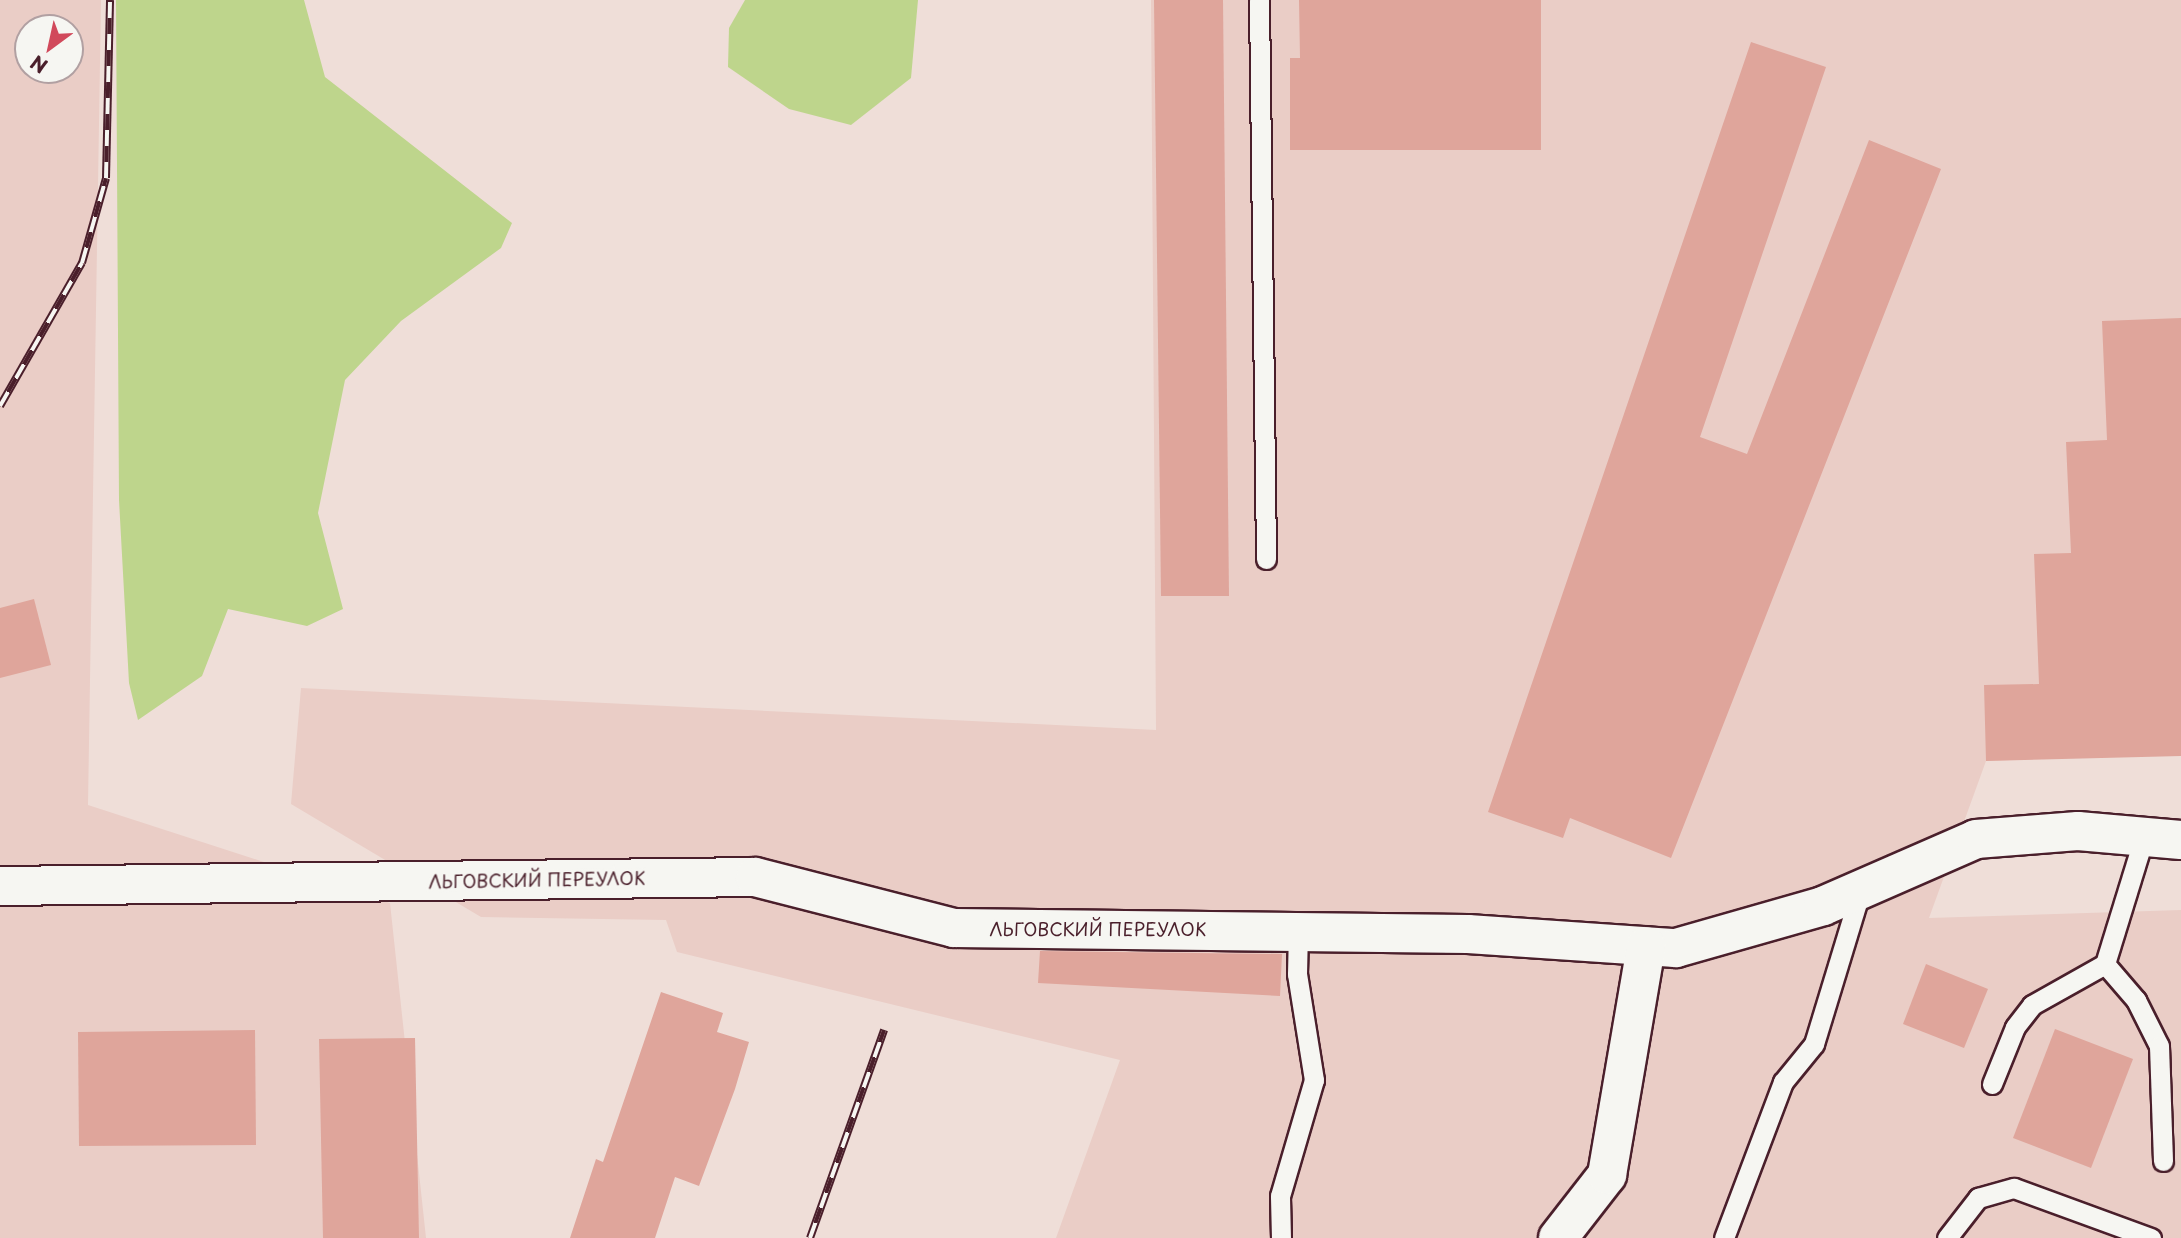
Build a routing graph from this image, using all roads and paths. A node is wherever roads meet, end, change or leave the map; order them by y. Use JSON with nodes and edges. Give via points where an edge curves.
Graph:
{"nodes":[{"id":1,"x":1259,"y":0,"type":"edge"},
{"id":2,"x":1266,"y":559,"type":"dead end"},
{"id":3,"x":2163,"y":838,"type":"edge"},
{"id":4,"x":1862,"y":885,"type":"junction"},
{"id":5,"x":0,"y":886,"type":"edge"},
{"id":6,"x":1298,"y":930,"type":"junction"},
{"id":7,"x":1646,"y":946,"type":"junction"},
{"id":8,"x":2105,"y":964,"type":"junction"},
{"id":9,"x":1992,"y":1084,"type":"dead end"},
{"id":10,"x":2163,"y":1161,"type":"dead end"},
{"id":11,"x":1281,"y":1238,"type":"edge"},
{"id":12,"x":1558,"y":1238,"type":"edge"},
{"id":13,"x":1724,"y":1238,"type":"edge"},
{"id":14,"x":1947,"y":1238,"type":"edge"},
{"id":15,"x":2151,"y":1238,"type":"edge"}],
"edges":[{"from":1,"to":2,"type":"lane"},
{"from":3,"to":4,"type":"street","name":"ЛЬГОВСКИЙ ПЕРЕУЛОК","via":[[2078,831],[2008,834],[1934,853]]},
{"from":3,"to":8,"type":"lane"},
{"from":4,"to":7,"type":"street","name":"ЛЬГОВСКИЙ ПЕРЕУЛОК","via":[[1796,914],[1676,948]]},
{"from":4,"to":13,"type":"lane","via":[[1814,1044],[1783,1082]]},
{"from":5,"to":6,"type":"street","name":"ЛЬГОВСКИЙ ПЕРЕУЛОК","via":[[755,877],[954,928]]},
{"from":6,"to":7,"type":"street","name":"ЛЬГОВСКИЙ ПЕРЕУЛОК"},
{"from":6,"to":11,"type":"lane","via":[[1297,974],[1314,1080],[1280,1196]]},
{"from":7,"to":12,"type":"street","via":[[1607,1175]]},
{"from":8,"to":9,"type":"lane","via":[[2032,1005],[2015,1027]]},
{"from":8,"to":10,"type":"lane","via":[[2136,1000],[2159,1046]]},
{"from":14,"to":15,"type":"lane","via":[[1978,1198],[2014,1188]]}]}
